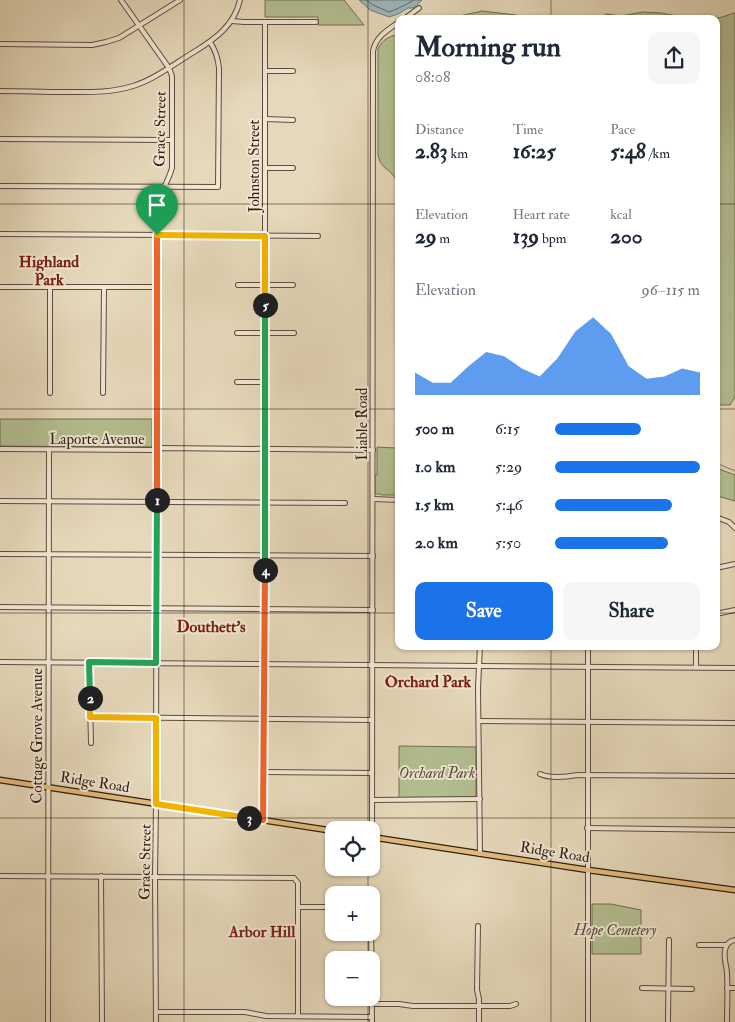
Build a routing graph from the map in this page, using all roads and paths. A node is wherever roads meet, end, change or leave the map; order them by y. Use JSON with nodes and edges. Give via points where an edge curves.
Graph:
{"nodes":[{"id":1,"x":121,"y":0,"type":"edge"},
{"id":2,"x":180,"y":0,"type":"edge"},
{"id":3,"x":240,"y":0,"type":"edge"},
{"id":4,"x":419,"y":8,"type":"dead end"},
{"id":5,"x":409,"y":15,"type":"edge"},
{"id":6,"x":232,"y":21,"type":"junction"},
{"id":7,"x":265,"y":22,"type":"junction"},
{"id":8,"x":316,"y":22,"type":"dead end"},
{"id":9,"x":395,"y":25,"type":"edge"},
{"id":10,"x":139,"y":26,"type":"junction"},
{"id":11,"x":210,"y":42,"type":"junction"},
{"id":12,"x":0,"y":44,"type":"edge"},
{"id":13,"x":169,"y":68,"type":"junction"},
{"id":14,"x":265,"y":71,"type":"junction"},
{"id":15,"x":293,"y":71,"type":"dead end"},
{"id":16,"x":0,"y":91,"type":"edge"},
{"id":17,"x":265,"y":119,"type":"junction"},
{"id":18,"x":293,"y":120,"type":"dead end"},
{"id":19,"x":0,"y":139,"type":"edge"},
{"id":20,"x":172,"y":140,"type":"junction"},
{"id":21,"x":265,"y":168,"type":"junction"},
{"id":22,"x":293,"y":168,"type":"dead end"},
{"id":23,"x":0,"y":186,"type":"edge"},
{"id":24,"x":164,"y":187,"type":"junction"},
{"id":25,"x":0,"y":234,"type":"edge"},
{"id":26,"x":157,"y":235,"type":"junction"},
{"id":27,"x":265,"y":236,"type":"junction"},
{"id":28,"x":318,"y":236,"type":"dead end"},
{"id":29,"x":238,"y":285,"type":"dead end"},
{"id":30,"x":265,"y":285,"type":"junction"},
{"id":31,"x":293,"y":285,"type":"dead end"},
{"id":32,"x":0,"y":287,"type":"edge"},
{"id":33,"x":50,"y":287,"type":"junction"},
{"id":34,"x":104,"y":287,"type":"junction"},
{"id":35,"x":157,"y":287,"type":"junction"},
{"id":36,"x":237,"y":333,"type":"dead end"},
{"id":37,"x":265,"y":333,"type":"junction"},
{"id":38,"x":294,"y":333,"type":"dead end"},
{"id":39,"x":237,"y":382,"type":"dead end"},
{"id":40,"x":264,"y":382,"type":"junction"},
{"id":41,"x":50,"y":393,"type":"dead end"},
{"id":42,"x":103,"y":393,"type":"dead end"},
{"id":43,"x":0,"y":449,"type":"edge"},
{"id":44,"x":157,"y":449,"type":"junction"},
{"id":45,"x":265,"y":449,"type":"junction"},
{"id":46,"x":49,"y":450,"type":"junction"},
{"id":47,"x":373,"y":450,"type":"junction"},
{"id":48,"x":373,"y":499,"type":"junction"},
{"id":49,"x":395,"y":500,"type":"edge"},
{"id":50,"x":0,"y":501,"type":"edge"},
{"id":51,"x":49,"y":502,"type":"junction"},
{"id":52,"x":157,"y":502,"type":"junction"},
{"id":53,"x":265,"y":502,"type":"junction"},
{"id":54,"x":345,"y":503,"type":"dead end"},
{"id":55,"x":720,"y":519,"type":"edge"},
{"id":56,"x":735,"y":528,"type":"edge"},
{"id":57,"x":0,"y":554,"type":"edge"},
{"id":58,"x":49,"y":554,"type":"junction"},
{"id":59,"x":157,"y":554,"type":"junction"},
{"id":60,"x":265,"y":555,"type":"junction"},
{"id":61,"x":372,"y":556,"type":"junction"},
{"id":62,"x":735,"y":564,"type":"edge"},
{"id":63,"x":720,"y":567,"type":"edge"},
{"id":64,"x":0,"y":607,"type":"edge"},
{"id":65,"x":48,"y":608,"type":"junction"},
{"id":66,"x":156,"y":608,"type":"junction"},
{"id":67,"x":264,"y":609,"type":"junction"},
{"id":68,"x":373,"y":610,"type":"junction"},
{"id":69,"x":735,"y":610,"type":"edge"},
{"id":70,"x":720,"y":613,"type":"edge"},
{"id":71,"x":480,"y":650,"type":"edge"},
{"id":72,"x":588,"y":650,"type":"edge"},
{"id":73,"x":696,"y":650,"type":"edge"},
{"id":74,"x":0,"y":662,"type":"edge"},
{"id":75,"x":49,"y":662,"type":"junction"},
{"id":76,"x":89,"y":662,"type":"junction"},
{"id":77,"x":156,"y":663,"type":"junction"},
{"id":78,"x":265,"y":664,"type":"junction"},
{"id":79,"x":372,"y":665,"type":"junction"},
{"id":80,"x":478,"y":666,"type":"junction"},
{"id":81,"x":588,"y":666,"type":"junction"},
{"id":82,"x":696,"y":667,"type":"junction"},
{"id":83,"x":735,"y":668,"type":"edge"},
{"id":84,"x":90,"y":717,"type":"junction"},
{"id":85,"x":156,"y":718,"type":"junction"},
{"id":86,"x":264,"y":719,"type":"junction"},
{"id":87,"x":372,"y":720,"type":"junction"},
{"id":88,"x":479,"y":721,"type":"junction"},
{"id":89,"x":588,"y":722,"type":"junction"},
{"id":90,"x":735,"y":723,"type":"edge"},
{"id":91,"x":91,"y":743,"type":"dead end"},
{"id":92,"x":264,"y":772,"type":"junction"},
{"id":93,"x":372,"y":773,"type":"junction"},
{"id":94,"x":540,"y":774,"type":"dead end"},
{"id":95,"x":587,"y":775,"type":"junction"},
{"id":96,"x":735,"y":776,"type":"edge"},
{"id":97,"x":0,"y":780,"type":"edge"},
{"id":98,"x":48,"y":788,"type":"junction"},
{"id":99,"x":372,"y":800,"type":"junction"},
{"id":100,"x":480,"y":800,"type":"junction"},
{"id":101,"x":156,"y":804,"type":"junction"},
{"id":102,"x":263,"y":820,"type":"junction"},
{"id":103,"x":372,"y":821,"type":"edge"},
{"id":104,"x":587,"y":828,"type":"junction"},
{"id":105,"x":325,"y":830,"type":"edge"},
{"id":106,"x":735,"y":830,"type":"edge"},
{"id":107,"x":380,"y":838,"type":"edge"},
{"id":108,"x":480,"y":854,"type":"junction"},
{"id":109,"x":588,"y":870,"type":"junction"},
{"id":110,"x":0,"y":876,"type":"edge"},
{"id":111,"x":48,"y":876,"type":"junction"},
{"id":112,"x":101,"y":876,"type":"junction"},
{"id":113,"x":155,"y":877,"type":"junction"},
{"id":114,"x":735,"y":890,"type":"edge"},
{"id":115,"x":298,"y":907,"type":"junction"},
{"id":116,"x":325,"y":907,"type":"edge"},
{"id":117,"x":478,"y":926,"type":"dead end"},
{"id":118,"x":668,"y":940,"type":"dead end"},
{"id":119,"x":735,"y":940,"type":"edge"},
{"id":120,"x":699,"y":945,"type":"dead end"},
{"id":121,"x":727,"y":945,"type":"junction"},
{"id":122,"x":642,"y":988,"type":"dead end"},
{"id":123,"x":668,"y":988,"type":"junction"},
{"id":124,"x":727,"y":988,"type":"junction"},
{"id":125,"x":735,"y":988,"type":"edge"},
{"id":126,"x":692,"y":989,"type":"dead end"},
{"id":127,"x":380,"y":1004,"type":"edge"},
{"id":128,"x":516,"y":1004,"type":"dead end"},
{"id":129,"x":372,"y":1006,"type":"edge"},
{"id":130,"x":479,"y":1006,"type":"junction"},
{"id":131,"x":156,"y":1012,"type":"junction"},
{"id":132,"x":298,"y":1016,"type":"junction"},
{"id":133,"x":372,"y":1017,"type":"junction"},
{"id":134,"x":48,"y":1022,"type":"edge"},
{"id":135,"x":102,"y":1022,"type":"edge"},
{"id":136,"x":156,"y":1022,"type":"edge"},
{"id":137,"x":372,"y":1022,"type":"edge"},
{"id":138,"x":479,"y":1022,"type":"edge"},
{"id":139,"x":588,"y":1022,"type":"edge"},
{"id":140,"x":668,"y":1022,"type":"edge"},
{"id":141,"x":727,"y":1022,"type":"edge"}],
"edges":[{"from":1,"to":10,"type":"street","name":"Grace Street"},
{"from":2,"to":10,"type":"street"},
{"from":3,"to":6,"type":"street"},
{"from":4,"to":5,"type":"street"},
{"from":6,"to":7,"type":"street"},
{"from":6,"to":11,"type":"street"},
{"from":7,"to":8,"type":"street"},
{"from":7,"to":14,"type":"street","name":"Johnston Street"},
{"from":9,"to":47,"type":"street","name":"Liable Road","via":[[380,36],[373,51]]},
{"from":10,"to":12,"type":"street","via":[[119,38],[92,45]]},
{"from":10,"to":13,"type":"street","name":"Grace Street"},
{"from":11,"to":13,"type":"street"},
{"from":11,"to":24,"type":"street","via":[[219,68],[218,187]]},
{"from":13,"to":16,"type":"street","via":[[133,86],[116,90]]},
{"from":13,"to":20,"type":"street","name":"Grace Street","via":[[172,76]]},
{"from":14,"to":15,"type":"street"},
{"from":14,"to":17,"type":"street","name":"Johnston Street"},
{"from":17,"to":18,"type":"street"},
{"from":17,"to":21,"type":"street","name":"Johnston Street"},
{"from":19,"to":20,"type":"street"},
{"from":20,"to":24,"type":"street","name":"Grace Street","via":[[172,168]]},
{"from":21,"to":22,"type":"street"},
{"from":21,"to":27,"type":"street","name":"Johnston Street"},
{"from":23,"to":24,"type":"street"},
{"from":24,"to":26,"type":"street","name":"Grace Street","via":[[157,207]]},
{"from":25,"to":26,"type":"street"},
{"from":26,"to":27,"type":"street"},
{"from":26,"to":35,"type":"street","name":"Grace Street"},
{"from":27,"to":28,"type":"street"},
{"from":27,"to":30,"type":"street","name":"Johnston Street"},
{"from":29,"to":30,"type":"street"},
{"from":30,"to":31,"type":"street"},
{"from":30,"to":37,"type":"street","name":"Johnston Street"},
{"from":32,"to":33,"type":"street"},
{"from":33,"to":34,"type":"street"},
{"from":33,"to":41,"type":"street"},
{"from":34,"to":35,"type":"street"},
{"from":34,"to":42,"type":"street"},
{"from":35,"to":44,"type":"street","name":"Grace Street"},
{"from":36,"to":37,"type":"street"},
{"from":37,"to":38,"type":"street"},
{"from":37,"to":40,"type":"street","name":"Johnston Street"},
{"from":39,"to":40,"type":"street"},
{"from":40,"to":45,"type":"street","name":"Johnston Street"},
{"from":43,"to":46,"type":"street","name":"Laporte Avenue"},
{"from":44,"to":45,"type":"street","name":"Laporte Avenue"},
{"from":44,"to":46,"type":"street","name":"Laporte Avenue"},
{"from":44,"to":52,"type":"street","name":"Grace Street"},
{"from":45,"to":47,"type":"street","name":"Laporte Avenue"},
{"from":45,"to":53,"type":"street","name":"Johnston Street"},
{"from":46,"to":51,"type":"street","name":"Cottage Grove Avenue"},
{"from":47,"to":48,"type":"street","name":"Liable Road"},
{"from":48,"to":49,"type":"street"},
{"from":48,"to":61,"type":"street","name":"Liable Road"},
{"from":50,"to":51,"type":"street"},
{"from":51,"to":52,"type":"street"},
{"from":51,"to":58,"type":"street","name":"Cottage Grove Avenue"},
{"from":52,"to":53,"type":"street"},
{"from":52,"to":59,"type":"street","name":"Grace Street"},
{"from":53,"to":54,"type":"street"},
{"from":53,"to":60,"type":"street","name":"Johnston Street"},
{"from":55,"to":56,"type":"street"},
{"from":57,"to":58,"type":"street"},
{"from":58,"to":59,"type":"street"},
{"from":58,"to":65,"type":"street","name":"Cottage Grove Avenue"},
{"from":59,"to":60,"type":"street"},
{"from":59,"to":66,"type":"street","name":"Grace Street"},
{"from":60,"to":61,"type":"street"},
{"from":60,"to":67,"type":"street","name":"Johnston Street"},
{"from":61,"to":68,"type":"street","name":"Liable Road"},
{"from":62,"to":63,"type":"street"},
{"from":64,"to":65,"type":"street"},
{"from":65,"to":66,"type":"street"},
{"from":65,"to":75,"type":"street","name":"Cottage Grove Avenue"},
{"from":66,"to":67,"type":"street"},
{"from":66,"to":77,"type":"street","name":"Grace Street"},
{"from":67,"to":68,"type":"street"},
{"from":67,"to":78,"type":"street","name":"Johnston Street"},
{"from":68,"to":79,"type":"street","name":"Liable Road"},
{"from":69,"to":70,"type":"street"},
{"from":71,"to":80,"type":"street"},
{"from":72,"to":81,"type":"street"},
{"from":73,"to":82,"type":"street"},
{"from":74,"to":75,"type":"street"},
{"from":75,"to":76,"type":"street"},
{"from":75,"to":98,"type":"street","name":"Cottage Grove Avenue"},
{"from":76,"to":77,"type":"street"},
{"from":76,"to":84,"type":"street"},
{"from":77,"to":78,"type":"street"},
{"from":77,"to":85,"type":"street","name":"Grace Street"},
{"from":78,"to":79,"type":"street"},
{"from":78,"to":86,"type":"street","name":"Johnston Street"},
{"from":79,"to":80,"type":"street"},
{"from":79,"to":87,"type":"street","name":"Liable Road"},
{"from":80,"to":81,"type":"street"},
{"from":80,"to":88,"type":"street"},
{"from":81,"to":82,"type":"street"},
{"from":81,"to":89,"type":"street"},
{"from":82,"to":83,"type":"street"},
{"from":84,"to":85,"type":"street"},
{"from":84,"to":91,"type":"street"},
{"from":85,"to":86,"type":"street"},
{"from":85,"to":101,"type":"street","name":"Grace Street"},
{"from":86,"to":87,"type":"street"},
{"from":86,"to":92,"type":"street","name":"Johnston Street"},
{"from":87,"to":93,"type":"street","name":"Liable Road"},
{"from":88,"to":89,"type":"street"},
{"from":88,"to":100,"type":"street"},
{"from":89,"to":90,"type":"street"},
{"from":89,"to":95,"type":"street"},
{"from":92,"to":93,"type":"street"},
{"from":92,"to":102,"type":"street","name":"Johnston Street"},
{"from":93,"to":99,"type":"street","name":"Liable Road"},
{"from":94,"to":95,"type":"street","via":[[546,777]]},
{"from":95,"to":96,"type":"street"},
{"from":95,"to":104,"type":"street"},
{"from":97,"to":98,"type":"main road","name":"Ridge Road"},
{"from":98,"to":101,"type":"main road","name":"Ridge Road"},
{"from":98,"to":111,"type":"street","name":"Cottage Grove Avenue"},
{"from":99,"to":100,"type":"street"},
{"from":99,"to":103,"type":"street","name":"Liable Road"},
{"from":100,"to":108,"type":"street"},
{"from":101,"to":102,"type":"main road","name":"Ridge Road"},
{"from":101,"to":113,"type":"street","name":"Grace Street"},
{"from":102,"to":105,"type":"main road","name":"Ridge Road"},
{"from":104,"to":106,"type":"street"},
{"from":104,"to":109,"type":"street"},
{"from":107,"to":108,"type":"main road","name":"Ridge Road"},
{"from":108,"to":109,"type":"main road","name":"Ridge Road"},
{"from":109,"to":114,"type":"main road","name":"Ridge Road"},
{"from":109,"to":139,"type":"street"},
{"from":110,"to":111,"type":"street"},
{"from":111,"to":112,"type":"street"},
{"from":111,"to":134,"type":"street","name":"Cottage Grove Avenue"},
{"from":112,"to":113,"type":"street"},
{"from":112,"to":135,"type":"street"},
{"from":113,"to":115,"type":"street","via":[[292,878],[298,883]]},
{"from":113,"to":131,"type":"street","name":"Grace Street"},
{"from":115,"to":116,"type":"street"},
{"from":115,"to":132,"type":"street"},
{"from":117,"to":130,"type":"street"},
{"from":118,"to":123,"type":"street"},
{"from":119,"to":121,"type":"street"},
{"from":120,"to":121,"type":"street"},
{"from":121,"to":124,"type":"street"},
{"from":122,"to":123,"type":"street"},
{"from":123,"to":126,"type":"street"},
{"from":123,"to":140,"type":"street"},
{"from":124,"to":125,"type":"street"},
{"from":124,"to":141,"type":"street"},
{"from":127,"to":130,"type":"street"},
{"from":128,"to":130,"type":"street"},
{"from":129,"to":133,"type":"street"},
{"from":130,"to":138,"type":"street"},
{"from":131,"to":132,"type":"street","via":[[245,1012]]},
{"from":131,"to":136,"type":"street","name":"Grace Street"},
{"from":132,"to":133,"type":"street"},
{"from":133,"to":137,"type":"street"}]}
